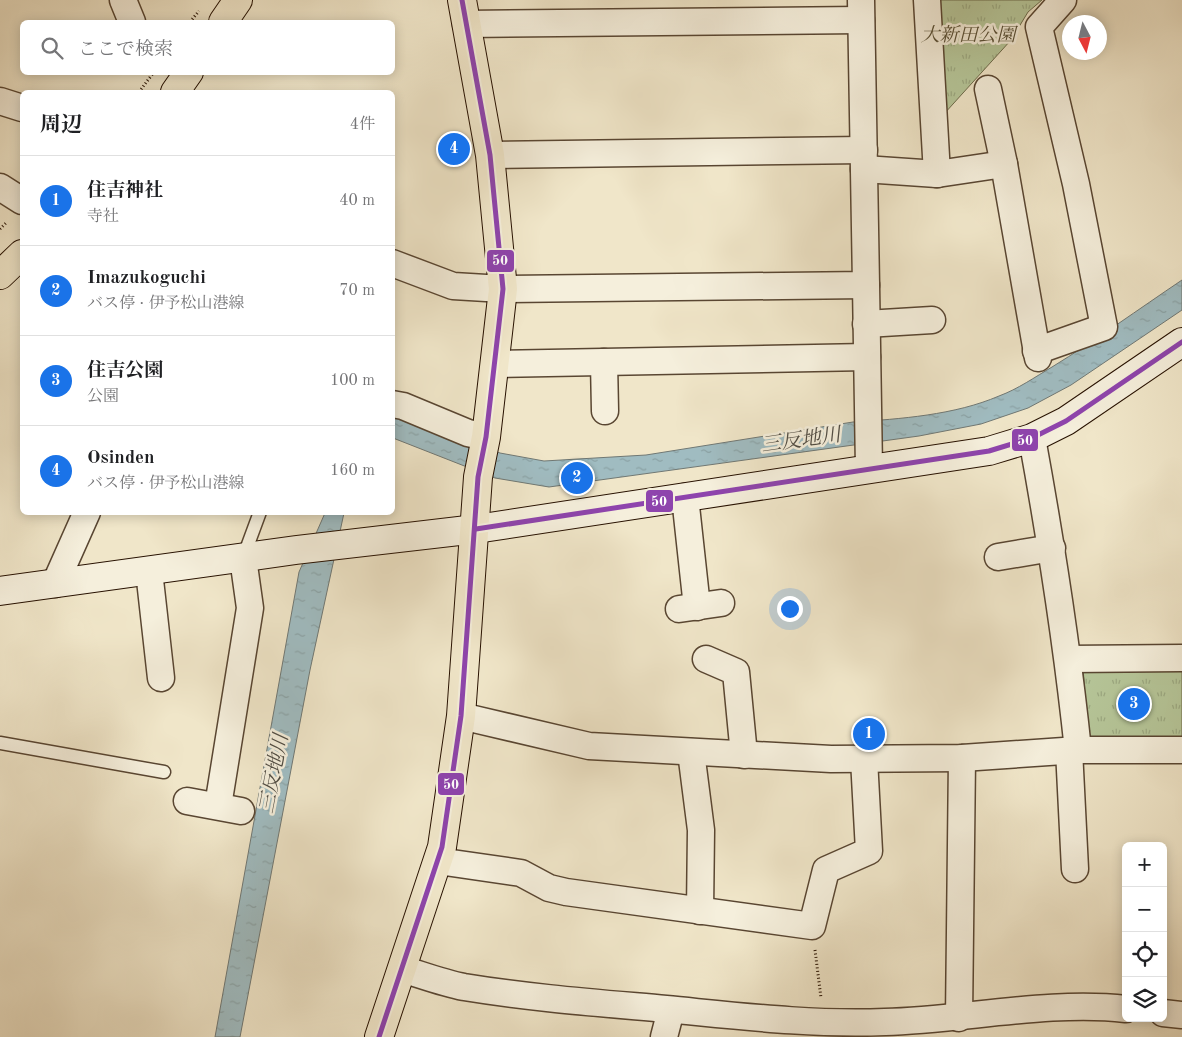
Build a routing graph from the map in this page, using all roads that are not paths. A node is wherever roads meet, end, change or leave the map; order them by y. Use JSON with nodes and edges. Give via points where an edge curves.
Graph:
{"nodes":[{"id":1,"x":124,"y":0,"type":"edge"},
{"id":2,"x":238,"y":0,"type":"edge"},
{"id":3,"x":928,"y":0,"type":"edge"},
{"id":4,"x":1064,"y":0,"type":"edge"},
{"id":5,"x":861,"y":10,"type":"edge"},
{"id":6,"x":464,"y":12,"type":"edge"},
{"id":7,"x":131,"y":20,"type":"edge"},
{"id":8,"x":224,"y":20,"type":"edge"},
{"id":9,"x":988,"y":89,"type":"dead end"},
{"id":10,"x":490,"y":155,"type":"junction"},
{"id":11,"x":864,"y":159,"type":"junction"},
{"id":12,"x":1004,"y":164,"type":"junction"},
{"id":13,"x":937,"y":174,"type":"junction"},
{"id":14,"x":0,"y":187,"type":"edge"},
{"id":15,"x":20,"y":200,"type":"edge"},
{"id":16,"x":20,"y":256,"type":"edge"},
{"id":17,"x":395,"y":269,"type":"edge"},
{"id":18,"x":0,"y":275,"type":"edge"},
{"id":19,"x":866,"y":285,"type":"junction"},
{"id":20,"x":503,"y":289,"type":"junction"},
{"id":21,"x":932,"y":320,"type":"dead end"},
{"id":22,"x":866,"y":324,"type":"junction"},
{"id":23,"x":1182,"y":342,"type":"edge"},
{"id":24,"x":867,"y":357,"type":"junction"},
{"id":25,"x":604,"y":362,"type":"junction"},
{"id":26,"x":495,"y":364,"type":"junction"},
{"id":27,"x":395,"y":405,"type":"edge"},
{"id":28,"x":605,"y":411,"type":"dead end"},
{"id":29,"x":1032,"y":438,"type":"junction"},
{"id":30,"x":486,"y":440,"type":"junction"},
{"id":31,"x":869,"y":464,"type":"junction"},
{"id":32,"x":685,"y":497,"type":"junction"},
{"id":33,"x":86,"y":515,"type":"edge"},
{"id":34,"x":259,"y":515,"type":"edge"},
{"id":35,"x":476,"y":529,"type":"junction"},
{"id":36,"x":1052,"y":548,"type":"junction"},
{"id":37,"x":243,"y":558,"type":"junction"},
{"id":38,"x":998,"y":558,"type":"dead end"},
{"id":39,"x":149,"y":571,"type":"junction"},
{"id":40,"x":55,"y":584,"type":"junction"},
{"id":41,"x":0,"y":591,"type":"edge"},
{"id":42,"x":699,"y":606,"type":"dead end"},
{"id":43,"x":1182,"y":658,"type":"edge"},
{"id":44,"x":706,"y":659,"type":"dead end"},
{"id":45,"x":1069,"y":659,"type":"junction"},
{"id":46,"x":161,"y":678,"type":"dead end"},
{"id":47,"x":461,"y":716,"type":"junction"},
{"id":48,"x":0,"y":743,"type":"edge"},
{"id":49,"x":1074,"y":750,"type":"junction"},
{"id":50,"x":1182,"y":750,"type":"edge"},
{"id":51,"x":691,"y":752,"type":"junction"},
{"id":52,"x":744,"y":755,"type":"junction"},
{"id":53,"x":962,"y":758,"type":"junction"},
{"id":54,"x":864,"y":759,"type":"junction"},
{"id":55,"x":164,"y":772,"type":"dead end"},
{"id":56,"x":187,"y":801,"type":"dead end"},
{"id":57,"x":438,"y":861,"type":"junction"},
{"id":58,"x":1075,"y":869,"type":"dead end"},
{"id":59,"x":700,"y":911,"type":"junction"},
{"id":60,"x":402,"y":969,"type":"junction"},
{"id":61,"x":1122,"y":1009,"type":"edge"},
{"id":62,"x":671,"y":1010,"type":"junction"},
{"id":63,"x":1167,"y":1014,"type":"edge"},
{"id":64,"x":1182,"y":1016,"type":"edge"},
{"id":65,"x":959,"y":1018,"type":"junction"},
{"id":66,"x":827,"y":1027,"type":"edge"},
{"id":67,"x":379,"y":1037,"type":"edge"},
{"id":68,"x":664,"y":1037,"type":"edge"}],
"edges":[{"from":1,"to":7,"type":"street"},
{"from":2,"to":8,"type":"main road"},
{"from":3,"to":13,"type":"street"},
{"from":4,"to":12,"type":"street","via":[[1039,27],[1076,184],[1104,327],[1037,354]]},
{"from":5,"to":6,"type":"street"},
{"from":5,"to":11,"type":"street"},
{"from":6,"to":10,"type":"main road"},
{"from":9,"to":12,"type":"street"},
{"from":10,"to":11,"type":"street"},
{"from":10,"to":20,"type":"main road"},
{"from":11,"to":13,"type":"street"},
{"from":11,"to":19,"type":"street"},
{"from":12,"to":13,"type":"street"},
{"from":14,"to":15,"type":"street"},
{"from":16,"to":18,"type":"main road"},
{"from":17,"to":20,"type":"street","via":[[453,286]]},
{"from":19,"to":20,"type":"street"},
{"from":19,"to":22,"type":"street"},
{"from":20,"to":26,"type":"main road"},
{"from":21,"to":22,"type":"street"},
{"from":22,"to":24,"type":"street"},
{"from":23,"to":29,"type":"street","via":[[1066,420]]},
{"from":24,"to":25,"type":"street"},
{"from":24,"to":31,"type":"street"},
{"from":25,"to":26,"type":"street"},
{"from":25,"to":28,"type":"street"},
{"from":26,"to":30,"type":"main road"},
{"from":27,"to":30,"type":"street"},
{"from":29,"to":31,"type":"street","via":[[989,451]]},
{"from":29,"to":36,"type":"street"},
{"from":30,"to":35,"type":"main road","via":[[478,477]]},
{"from":31,"to":32,"type":"street"},
{"from":32,"to":35,"type":"street"},
{"from":32,"to":42,"type":"street"},
{"from":33,"to":40,"type":"street"},
{"from":34,"to":37,"type":"lane"},
{"from":35,"to":37,"type":"street"},
{"from":35,"to":47,"type":"main road"},
{"from":36,"to":38,"type":"street"},
{"from":36,"to":45,"type":"street"},
{"from":37,"to":39,"type":"street"},
{"from":37,"to":56,"type":"street","via":[[250,608],[245,710],[229,808]]},
{"from":39,"to":40,"type":"street"},
{"from":39,"to":46,"type":"street"},
{"from":40,"to":41,"type":"street"},
{"from":43,"to":45,"type":"street"},
{"from":44,"to":52,"type":"street","via":[[736,672]]},
{"from":45,"to":49,"type":"street"},
{"from":47,"to":51,"type":"street","via":[[589,746]]},
{"from":47,"to":57,"type":"main road"},
{"from":48,"to":55,"type":"lane"},
{"from":49,"to":50,"type":"street"},
{"from":49,"to":53,"type":"street"},
{"from":49,"to":58,"type":"street"},
{"from":51,"to":52,"type":"street"},
{"from":51,"to":59,"type":"street","via":[[701,830]]},
{"from":52,"to":54,"type":"street"},
{"from":53,"to":54,"type":"street"},
{"from":53,"to":65,"type":"street"},
{"from":54,"to":59,"type":"street","via":[[869,850],[826,870],[812,926]]},
{"from":57,"to":59,"type":"street","via":[[520,873],[549,888],[566,892]]},
{"from":57,"to":60,"type":"main road"},
{"from":60,"to":62,"type":"street","via":[[462,987]]},
{"from":60,"to":67,"type":"main road"},
{"from":61,"to":65,"type":"street","via":[[1042,1009]]},
{"from":62,"to":66,"type":"street"},
{"from":62,"to":68,"type":"street"},
{"from":63,"to":64,"type":"street"},
{"from":65,"to":66,"type":"street"}]}
